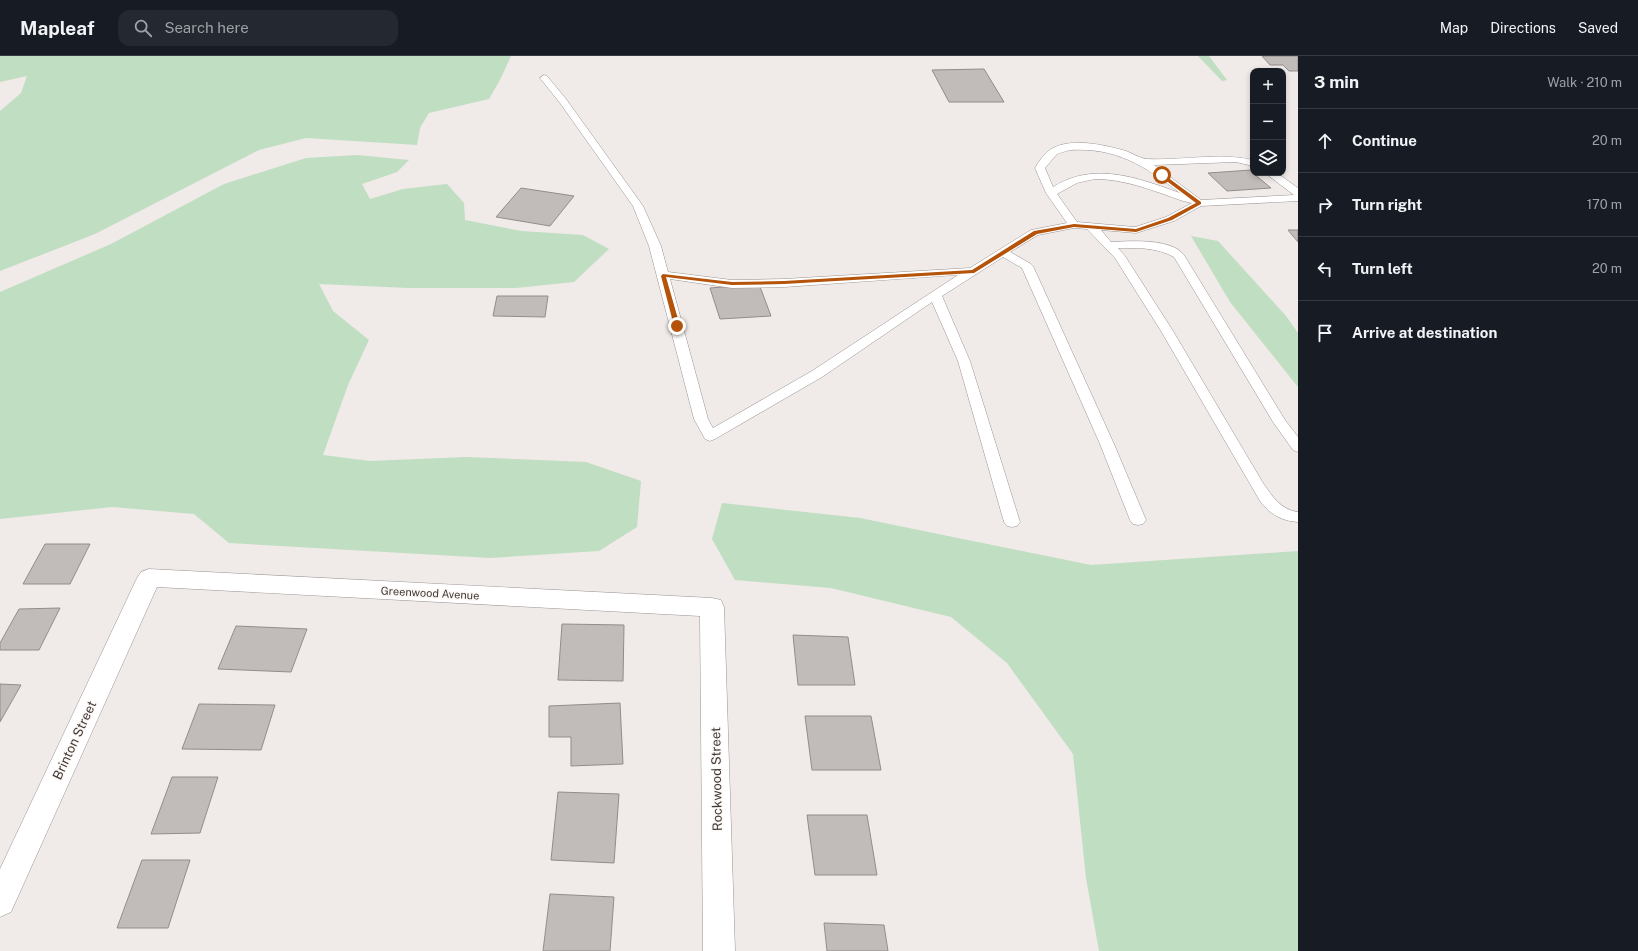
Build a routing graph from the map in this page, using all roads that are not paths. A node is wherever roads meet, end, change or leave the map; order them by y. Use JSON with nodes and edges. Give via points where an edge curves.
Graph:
{"nodes":[{"id":1,"x":544,"y":78,"type":"dead end"},
{"id":2,"x":1143,"y":162,"type":"junction"},
{"id":3,"x":1250,"y":162,"type":"edge"},
{"id":4,"x":1274,"y":176,"type":"edge"},
{"id":5,"x":1051,"y":193,"type":"junction"},
{"id":6,"x":1298,"y":193,"type":"edge"},
{"id":7,"x":1298,"y":198,"type":"edge"},
{"id":8,"x":1199,"y":203,"type":"junction"},
{"id":9,"x":1074,"y":225,"type":"junction"},
{"id":10,"x":1090,"y":226,"type":"junction"},
{"id":11,"x":1107,"y":245,"type":"junction"},
{"id":12,"x":1003,"y":253,"type":"junction"},
{"id":13,"x":974,"y":271,"type":"junction"},
{"id":14,"x":663,"y":276,"type":"junction"},
{"id":15,"x":935,"y":295,"type":"junction"},
{"id":16,"x":1298,"y":447,"type":"edge"},
{"id":17,"x":1298,"y":517,"type":"edge"},
{"id":18,"x":1138,"y":520,"type":"dead end"},
{"id":19,"x":1012,"y":522,"type":"dead end"},
{"id":20,"x":149,"y":578,"type":"joint"},
{"id":21,"x":712,"y":607,"type":"joint"},
{"id":22,"x":0,"y":902,"type":"edge"},
{"id":23,"x":719,"y":951,"type":"edge"}],
"edges":[{"from":1,"to":14,"type":"lane","via":[[638,206],[655,246]]},
{"from":2,"to":3,"type":"lane","via":[[1236,159]]},
{"from":2,"to":5,"type":"lane","via":[[1118,152],[1093,147],[1059,149],[1047,157],[1040,168]]},
{"from":2,"to":8,"type":"lane"},
{"from":4,"to":6,"type":"lane"},
{"from":5,"to":8,"type":"lane","via":[[1081,178],[1104,175],[1120,177]]},
{"from":5,"to":9,"type":"lane"},
{"from":7,"to":8,"type":"lane"},
{"from":8,"to":10,"type":"lane","via":[[1170,219],[1136,230]]},
{"from":9,"to":10,"type":"lane"},
{"from":9,"to":12,"type":"lane","via":[[1035,232]]},
{"from":10,"to":11,"type":"lane"},
{"from":11,"to":16,"type":"lane","via":[[1154,246],[1172,250],[1178,255],[1280,422]]},
{"from":11,"to":17,"type":"lane","via":[[1119,256],[1168,331],[1271,506],[1290,517]]},
{"from":12,"to":13,"type":"lane"},
{"from":12,"to":18,"type":"lane","via":[[1027,266],[1107,444]]},
{"from":13,"to":14,"type":"lane","via":[[740,284]]},
{"from":13,"to":15,"type":"lane"},
{"from":14,"to":15,"type":"lane","via":[[701,419],[710,436],[817,374]]},
{"from":15,"to":19,"type":"lane","via":[[964,361]]},
{"from":20,"to":21,"type":"street","name":"Greenwood Avenue"},
{"from":20,"to":22,"type":"street","name":"Brinton Street"},
{"from":21,"to":23,"type":"street","name":"Rockwood Street"}]}
